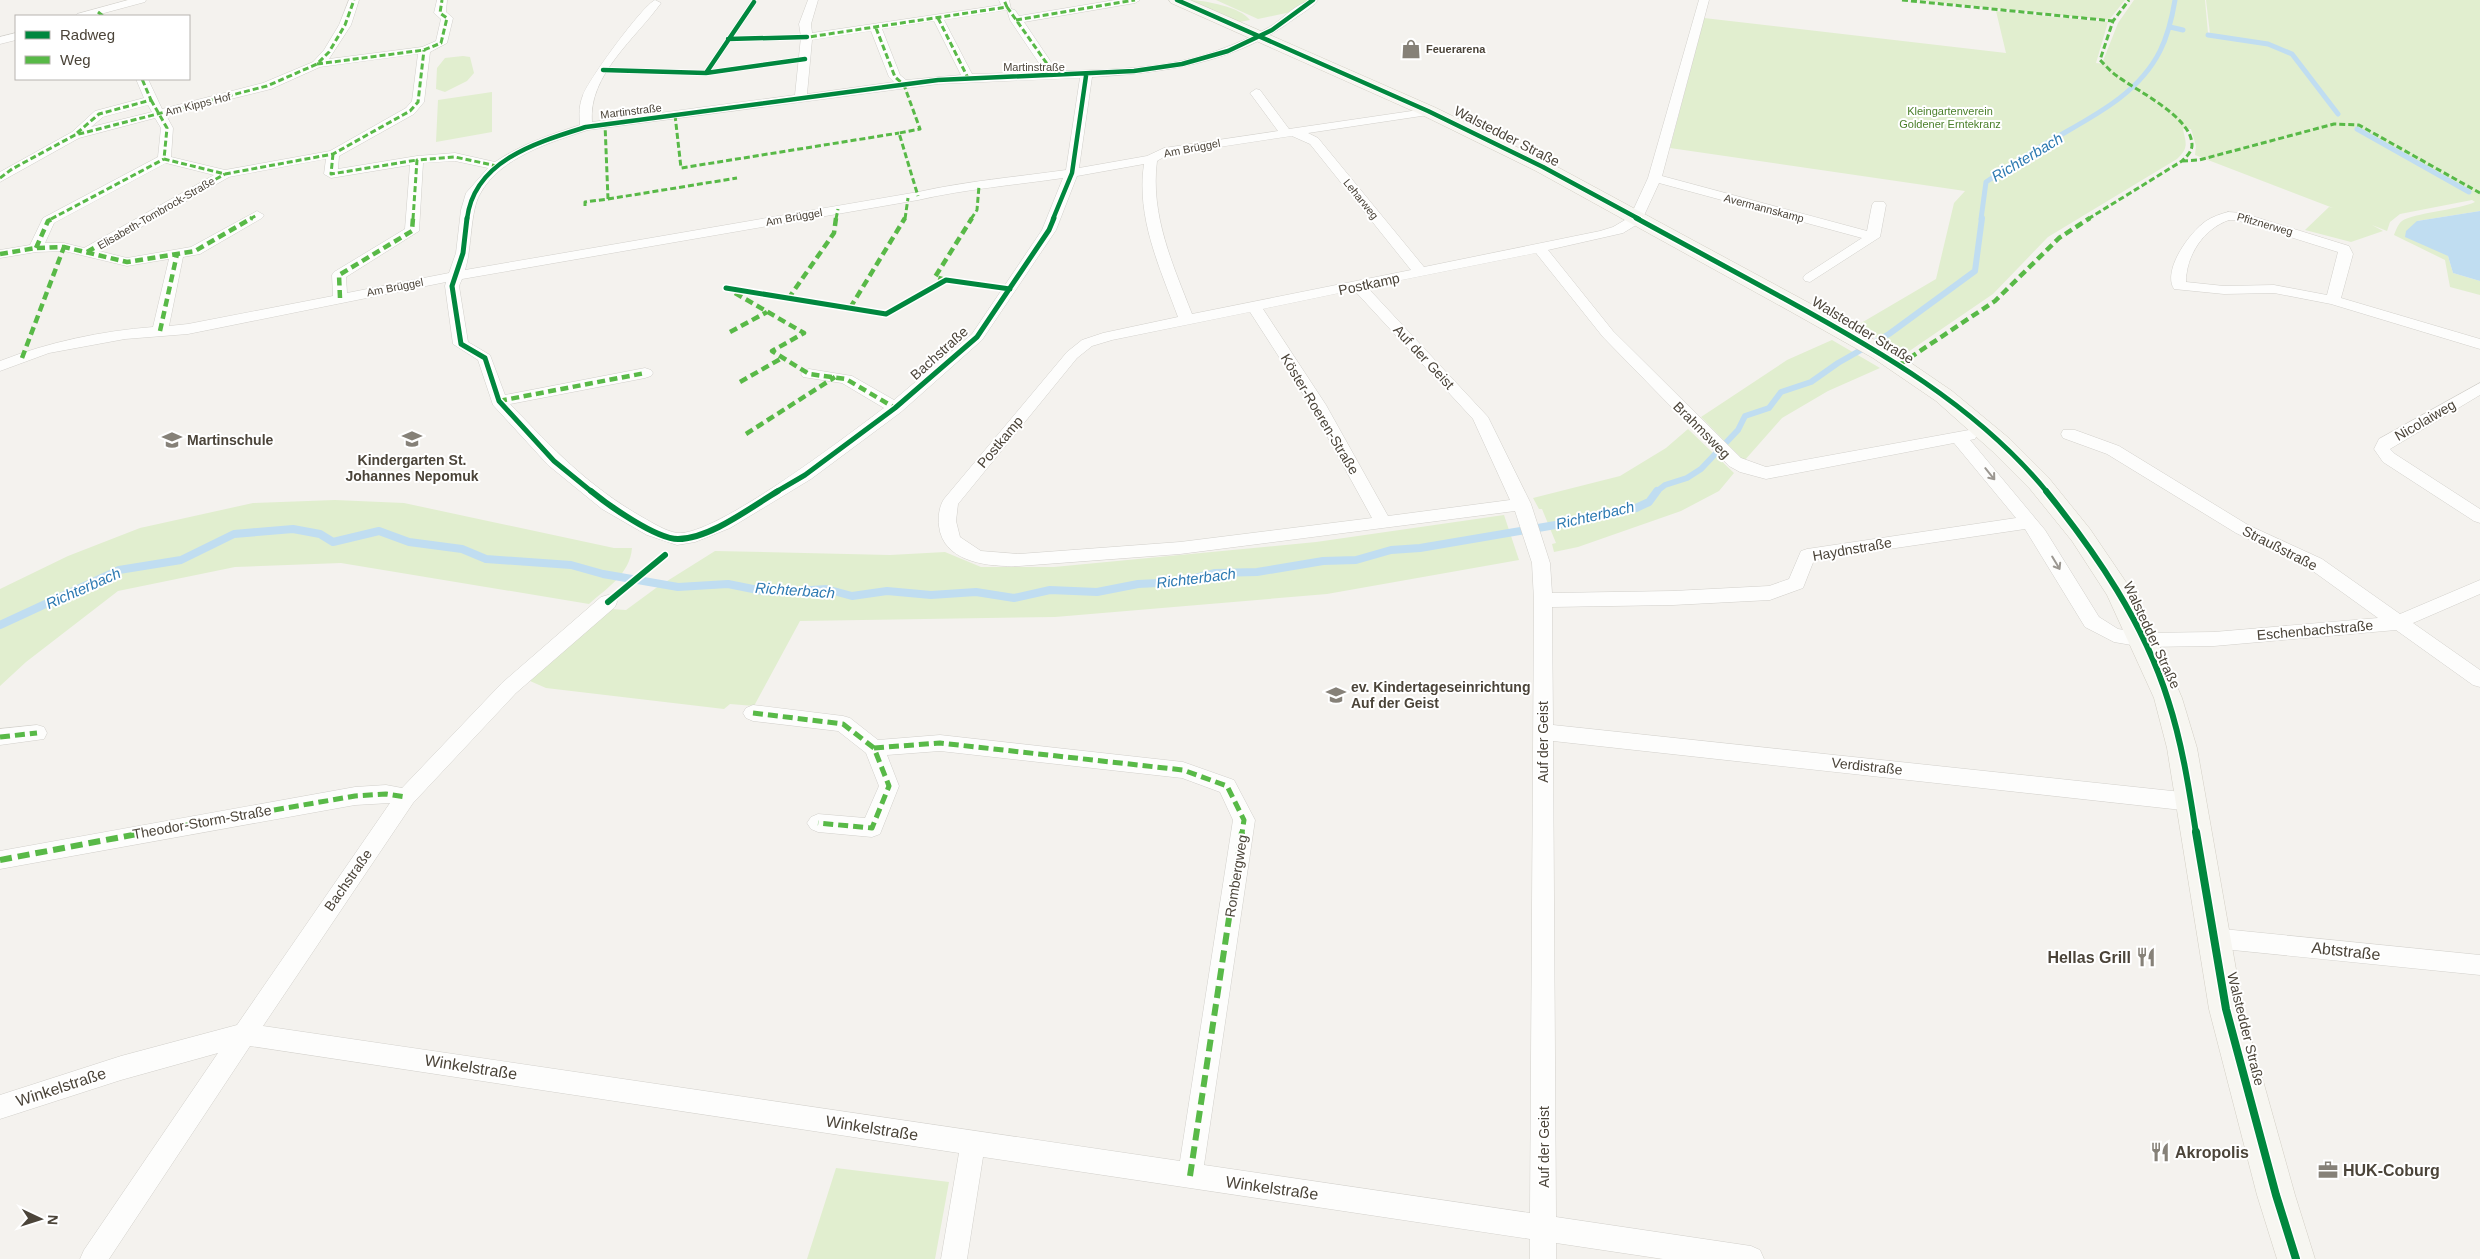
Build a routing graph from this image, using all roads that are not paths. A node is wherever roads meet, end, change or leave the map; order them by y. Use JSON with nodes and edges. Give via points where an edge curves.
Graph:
{"nodes":[{"id":1,"x":141,"y":0,"type":"edge"},
{"id":2,"x":354,"y":0,"type":"edge"},
{"id":3,"x":442,"y":0,"type":"edge"},
{"id":4,"x":813,"y":0,"type":"edge"},
{"id":5,"x":1135,"y":0,"type":"edge"},
{"id":6,"x":1177,"y":0,"type":"edge"},
{"id":7,"x":1313,"y":0,"type":"edge"},
{"id":8,"x":1704,"y":0,"type":"edge"},
{"id":9,"x":656,"y":3,"type":"dead end"},
{"id":10,"x":1005,"y":3,"type":"edge"},
{"id":11,"x":100,"y":14,"type":"edge"},
{"id":12,"x":938,"y":18,"type":"junction"},
{"id":13,"x":1016,"y":20,"type":"junction"},
{"id":14,"x":876,"y":28,"type":"junction"},
{"id":15,"x":15,"y":36,"type":"edge"},
{"id":16,"x":1260,"y":37,"type":"junction"},
{"id":17,"x":807,"y":38,"type":"junction"},
{"id":18,"x":0,"y":41,"type":"edge"},
{"id":19,"x":424,"y":50,"type":"junction"},
{"id":20,"x":317,"y":64,"type":"junction"},
{"id":21,"x":1086,"y":76,"type":"junction"},
{"id":22,"x":1053,"y":77,"type":"junction"},
{"id":23,"x":968,"y":78,"type":"junction"},
{"id":24,"x":142,"y":80,"type":"edge"},
{"id":25,"x":904,"y":85,"type":"junction"},
{"id":26,"x":1256,"y":93,"type":"dead end"},
{"id":27,"x":801,"y":98,"type":"junction"},
{"id":28,"x":150,"y":100,"type":"junction"},
{"id":29,"x":1428,"y":111,"type":"junction"},
{"id":30,"x":159,"y":114,"type":"junction"},
{"id":31,"x":586,"y":127,"type":"junction"},
{"id":32,"x":1291,"y":133,"type":"junction"},
{"id":33,"x":76,"y":135,"type":"junction"},
{"id":34,"x":333,"y":154,"type":"junction"},
{"id":35,"x":164,"y":159,"type":"junction"},
{"id":36,"x":1151,"y":159,"type":"junction"},
{"id":37,"x":417,"y":160,"type":"junction"},
{"id":38,"x":497,"y":166,"type":"junction"},
{"id":39,"x":1072,"y":173,"type":"junction"},
{"id":40,"x":224,"y":174,"type":"junction"},
{"id":41,"x":0,"y":178,"type":"edge"},
{"id":42,"x":1655,"y":178,"type":"junction"},
{"id":43,"x":1879,"y":206,"type":"dead end"},
{"id":44,"x":257,"y":215,"type":"dead end"},
{"id":45,"x":1636,"y":219,"type":"junction"},
{"id":46,"x":1873,"y":237,"type":"junction"},
{"id":47,"x":36,"y":248,"type":"junction"},
{"id":48,"x":1539,"y":248,"type":"junction"},
{"id":49,"x":87,"y":252,"type":"junction"},
{"id":50,"x":0,"y":254,"type":"edge"},
{"id":51,"x":177,"y":254,"type":"junction"},
{"id":52,"x":1420,"y":272,"type":"junction"},
{"id":53,"x":455,"y":276,"type":"junction"},
{"id":54,"x":1810,"y":278,"type":"dead end"},
{"id":55,"x":1358,"y":286,"type":"junction"},
{"id":56,"x":340,"y":298,"type":"junction"},
{"id":57,"x":2333,"y":300,"type":"junction"},
{"id":58,"x":1254,"y":307,"type":"junction"},
{"id":59,"x":1187,"y":320,"type":"junction"},
{"id":60,"x":160,"y":331,"type":"junction"},
{"id":61,"x":2480,"y":344,"type":"edge"},
{"id":62,"x":0,"y":366,"type":"edge"},
{"id":63,"x":644,"y":373,"type":"dead end"},
{"id":64,"x":809,"y":374,"type":"dead end"},
{"id":65,"x":2480,"y":388,"type":"edge"},
{"id":66,"x":499,"y":401,"type":"junction"},
{"id":67,"x":895,"y":408,"type":"junction"},
{"id":68,"x":1986,"y":431,"type":"junction"},
{"id":69,"x":2069,"y":434,"type":"dead end"},
{"id":70,"x":1958,"y":437,"type":"junction"},
{"id":71,"x":1524,"y":508,"type":"junction"},
{"id":72,"x":2480,"y":517,"type":"edge"},
{"id":73,"x":1383,"y":522,"type":"junction"},
{"id":74,"x":2030,"y":522,"type":"junction"},
{"id":75,"x":677,"y":538,"type":"joint"},
{"id":76,"x":2480,"y":587,"type":"edge"},
{"id":77,"x":1543,"y":600,"type":"junction"},
{"id":78,"x":608,"y":602,"type":"dead end"},
{"id":79,"x":2396,"y":623,"type":"junction"},
{"id":80,"x":2143,"y":640,"type":"junction"},
{"id":81,"x":2480,"y":680,"type":"edge"},
{"id":82,"x":753,"y":713,"type":"dead end"},
{"id":83,"x":1543,"y":732,"type":"junction"},
{"id":84,"x":37,"y":733,"type":"dead end"},
{"id":85,"x":0,"y":737,"type":"edge"},
{"id":86,"x":874,"y":748,"type":"junction"},
{"id":87,"x":406,"y":796,"type":"junction"},
{"id":88,"x":2191,"y":802,"type":"junction"},
{"id":89,"x":818,"y":823,"type":"dead end"},
{"id":90,"x":0,"y":860,"type":"edge"},
{"id":91,"x":2213,"y":938,"type":"junction"},
{"id":92,"x":2480,"y":965,"type":"edge"},
{"id":93,"x":244,"y":1034,"type":"junction"},
{"id":94,"x":0,"y":1107,"type":"edge"},
{"id":95,"x":973,"y":1143,"type":"junction"},
{"id":96,"x":1190,"y":1176,"type":"junction"},
{"id":97,"x":1543,"y":1227,"type":"junction"},
{"id":98,"x":93,"y":1259,"type":"edge"},
{"id":99,"x":954,"y":1259,"type":"edge"},
{"id":100,"x":1543,"y":1259,"type":"edge"},
{"id":101,"x":1751,"y":1259,"type":"edge"},
{"id":102,"x":2296,"y":1259,"type":"edge"}],
"edges":[{"from":1,"to":11,"type":"street"},
{"from":2,"to":20,"type":"street","name":"Am Kipps Hof","via":[[345,25],[329,52]]},
{"from":3,"to":19,"type":"street","name":"Am Kipps Hof","via":[[440,13],[447,18],[441,43]]},
{"from":4,"to":17,"type":"street","via":[[805,24]]},
{"from":5,"to":13,"type":"street"},
{"from":6,"to":16,"type":"main road","name":"Walstedder Straße"},
{"from":7,"to":16,"type":"street","via":[[1299,13]]},
{"from":8,"to":42,"type":"street"},
{"from":9,"to":31,"type":"street","name":"Martinstraße","via":[[590,91],[586,104]]},
{"from":10,"to":12,"type":"street"},
{"from":10,"to":13,"type":"street"},
{"from":12,"to":14,"type":"street"},
{"from":12,"to":23,"type":"street"},
{"from":13,"to":22,"type":"street"},
{"from":14,"to":17,"type":"street"},
{"from":14,"to":25,"type":"street","via":[[895,77]]},
{"from":15,"to":18,"type":"street"},
{"from":16,"to":21,"type":"street","name":"Martinstraße","via":[[1180,66]]},
{"from":16,"to":29,"type":"main road","name":"Walstedder Straße"},
{"from":17,"to":27,"type":"street"},
{"from":19,"to":20,"type":"street","name":"Am Kipps Hof"},
{"from":19,"to":34,"type":"street","name":"Elisabeth-Tombrock-Straße","via":[[418,102],[410,111]]},
{"from":20,"to":30,"type":"street","name":"Am Kipps Hof","via":[[267,86]]},
{"from":21,"to":22,"type":"street","name":"Martinstraße"},
{"from":21,"to":39,"type":"street","name":"Bachstraße"},
{"from":22,"to":23,"type":"street","name":"Martinstraße"},
{"from":23,"to":25,"type":"street","name":"Martinstraße"},
{"from":24,"to":28,"type":"street","name":"Am Kipps Hof"},
{"from":25,"to":27,"type":"street","name":"Martinstraße"},
{"from":26,"to":32,"type":"street","name":"Leharweg"},
{"from":27,"to":31,"type":"street","name":"Martinstraße"},
{"from":28,"to":30,"type":"street"},
{"from":28,"to":33,"type":"street","name":"Am Kipps Hof","via":[[98,114]]},
{"from":29,"to":32,"type":"street","name":"Am Brüggel"},
{"from":29,"to":45,"type":"main road","name":"Walstedder Straße","via":[[1543,167]]},
{"from":30,"to":33,"type":"street","name":"Am Kipps Hof"},
{"from":30,"to":35,"type":"street","via":[[167,128]]},
{"from":31,"to":38,"type":"street","name":"Martinstraße","via":[[542,141]]},
{"from":32,"to":36,"type":"street","name":"Am Brüggel","via":[[1164,152]]},
{"from":32,"to":52,"type":"street","name":"Leharweg","via":[[1314,141]]},
{"from":33,"to":41,"type":"street","name":"Am Kipps Hof"},
{"from":34,"to":37,"type":"street","via":[[331,174]]},
{"from":34,"to":40,"type":"street","name":"Elisabeth-Tombrock-Straße"},
{"from":35,"to":40,"type":"street","name":"Elisabeth-Tombrock-Straße"},
{"from":35,"to":47,"type":"street","via":[[48,221]]},
{"from":36,"to":39,"type":"street","name":"Am Brüggel"},
{"from":36,"to":59,"type":"street","via":[[1148,192],[1158,243]]},
{"from":37,"to":38,"type":"street","via":[[455,158]]},
{"from":37,"to":56,"type":"street","via":[[412,231],[340,275]]},
{"from":38,"to":53,"type":"street","name":"Martinstraße","via":[[473,194],[463,252]]},
{"from":39,"to":53,"type":"street","name":"Am Brüggel","via":[[963,186]]},
{"from":39,"to":67,"type":"street","name":"Bachstraße","via":[[1049,230],[977,337]]},
{"from":40,"to":49,"type":"street","name":"Elisabeth-Tombrock-Straße"},
{"from":42,"to":45,"type":"street"},
{"from":42,"to":46,"type":"street","name":"Avermannskamp"},
{"from":43,"to":46,"type":"street"},
{"from":44,"to":51,"type":"street","name":"Elisabeth-Tombrock-Straße","via":[[195,251]]},
{"from":45,"to":48,"type":"street","name":"Postkamp","via":[[1603,235]]},
{"from":45,"to":68,"type":"main road","name":"Walstedder Straße","via":[[1881,354],[1944,396]]},
{"from":46,"to":54,"type":"street"},
{"from":47,"to":49,"type":"street","name":"Elisabeth-Tombrock-Straße","via":[[64,247]]},
{"from":47,"to":50,"type":"street","name":"Elisabeth-Tombrock-Straße"},
{"from":48,"to":52,"type":"street","name":"Postkamp"},
{"from":48,"to":70,"type":"street","name":"Brahmsweg","via":[[1608,334],[1734,462],[1751,470],[1766,473]]},
{"from":49,"to":51,"type":"street","name":"Elisabeth-Tombrock-Straße","via":[[127,262]]},
{"from":51,"to":60,"type":"street"},
{"from":52,"to":55,"type":"street","name":"Postkamp"},
{"from":53,"to":56,"type":"street","name":"Am Brüggel"},
{"from":53,"to":66,"type":"street","name":"Martinstraße","via":[[452,286],[461,344],[484,358]]},
{"from":55,"to":58,"type":"street","name":"Postkamp"},
{"from":55,"to":71,"type":"street","name":"Auf der Geist","via":[[1480,417]]},
{"from":56,"to":60,"type":"street","name":"Am Brüggel","via":[[188,329]]},
{"from":57,"to":57,"type":"street","name":"Pfitznerweg","via":[[2274,289],[2224,290],[2179,286],[2180,266],[2193,239],[2222,216],[2237,216],[2344,249],[2346,254]]},
{"from":57,"to":61,"type":"street","name":"Pfitznerweg"},
{"from":58,"to":59,"type":"street","name":"Postkamp"},
{"from":58,"to":73,"type":"street","name":"Köster-Roeren-Straße","via":[[1318,405]]},
{"from":59,"to":73,"type":"street","name":"Postkamp","via":[[1108,336],[1087,343],[1072,355],[950,503],[946,517],[952,540],[977,556],[998,559],[1105,556],[1176,550]]},
{"from":60,"to":62,"type":"street","name":"Am Brüggel","via":[[45,349]]},
{"from":63,"to":66,"type":"street"},
{"from":64,"to":67,"type":"street","via":[[846,378]]},
{"from":65,"to":72,"type":"street","name":"Nicolaiweg","via":[[2385,443],[2382,449],[2389,458]]},
{"from":66,"to":75,"type":"street","name":"Martinstraße","via":[[554,461],[608,505],[653,531]]},
{"from":67,"to":75,"type":"street","name":"Bachstraße","via":[[805,475],[724,524],[695,536]]},
{"from":68,"to":70,"type":"street"},
{"from":68,"to":80,"type":"main road","name":"Walstedder Straße","via":[[2039,483],[2081,535],[2119,592]]},
{"from":69,"to":79,"type":"street","name":"Straußstraße","via":[[2114,450],[2242,529],[2316,564]]},
{"from":70,"to":74,"type":"street","name":"Walstedder Straße","one_way":true},
{"from":71,"to":73,"type":"street","name":"Postkamp"},
{"from":71,"to":77,"type":"street","name":"Auf der Geist","via":[[1541,563]]},
{"from":74,"to":77,"type":"street","name":"Haydnstraße","via":[[1807,555],[1797,583],[1770,593]]},
{"from":74,"to":80,"type":"street","name":"Walstedder Straße","one_way":true,"via":[[2092,622],[2114,636]]},
{"from":76,"to":79,"type":"street","name":"Eschenbachstraße"},
{"from":77,"to":83,"type":"street","name":"Auf der Geist"},
{"from":78,"to":87,"type":"street","name":"Bachstraße","via":[[509,688]]},
{"from":79,"to":80,"type":"street","name":"Eschenbachstraße","via":[[2214,639]]},
{"from":79,"to":81,"type":"street","name":"Straußstraße"},
{"from":80,"to":88,"type":"main road","name":"Walstedder Straße","via":[[2168,698],[2182,748]]},
{"from":82,"to":86,"type":"street","via":[[843,724]]},
{"from":83,"to":88,"type":"street","name":"Verdistraße"},
{"from":83,"to":97,"type":"street","name":"Auf der Geist"},
{"from":84,"to":85,"type":"street"},
{"from":86,"to":89,"type":"street","via":[[889,786],[872,828]]},
{"from":86,"to":96,"type":"street","name":"Rombergweg","via":[[940,743],[1183,770],[1227,786],[1244,820]]},
{"from":87,"to":90,"type":"street","name":"Theodor-Storm-Straße","via":[[355,796]]},
{"from":87,"to":93,"type":"street","name":"Bachstraße"},
{"from":88,"to":91,"type":"main road","name":"Walstedder Straße"},
{"from":91,"to":92,"type":"street","name":"Abtstraße"},
{"from":91,"to":102,"type":"main road","name":"Walstedder Straße","via":[[2226,1009]]},
{"from":93,"to":94,"type":"street","name":"Winkelstraße","via":[[121,1068]]},
{"from":93,"to":95,"type":"street","name":"Winkelstraße"},
{"from":93,"to":98,"type":"street","name":"Bachstraße"},
{"from":95,"to":96,"type":"street","name":"Winkelstraße"},
{"from":95,"to":99,"type":"street"},
{"from":96,"to":97,"type":"street","name":"Winkelstraße"},
{"from":97,"to":100,"type":"street","name":"Auf der Geist"},
{"from":97,"to":101,"type":"street","name":"Winkelstraße"}]}
